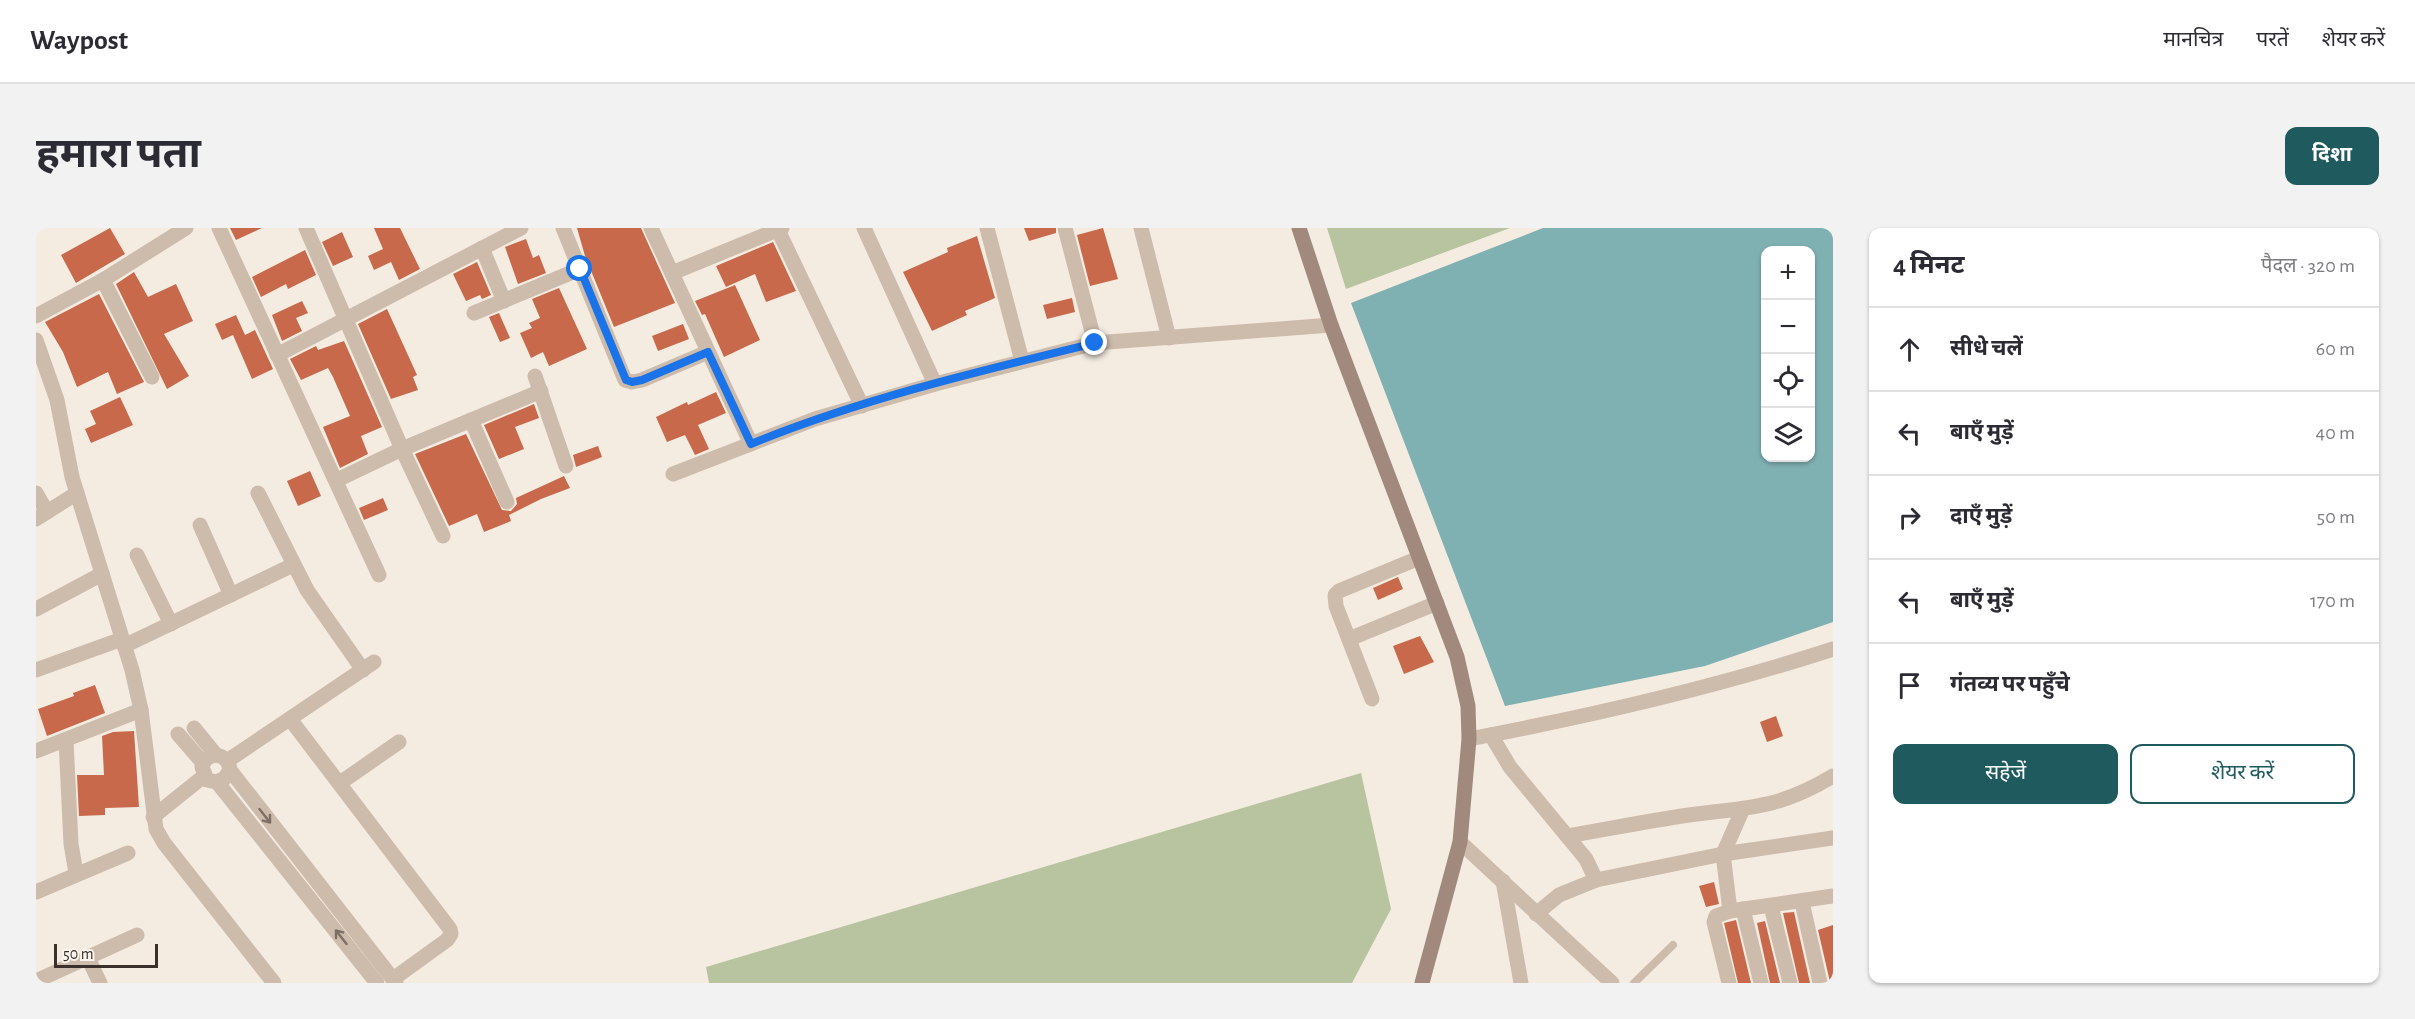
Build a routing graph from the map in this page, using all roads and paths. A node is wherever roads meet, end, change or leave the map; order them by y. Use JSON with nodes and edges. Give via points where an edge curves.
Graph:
{"nodes":[{"id":1,"x":186,"y":228,"type":"edge"},
{"id":2,"x":219,"y":228,"type":"edge"},
{"id":3,"x":306,"y":228,"type":"edge"},
{"id":4,"x":521,"y":228,"type":"edge"},
{"id":5,"x":563,"y":228,"type":"edge"},
{"id":6,"x":651,"y":228,"type":"edge"},
{"id":7,"x":864,"y":228,"type":"edge"},
{"id":8,"x":987,"y":228,"type":"edge"},
{"id":9,"x":1065,"y":228,"type":"edge"},
{"id":10,"x":1141,"y":228,"type":"edge"},
{"id":11,"x":1299,"y":228,"type":"edge"},
{"id":12,"x":779,"y":229,"type":"edge"},
{"id":13,"x":498,"y":233,"type":"edge"},
{"id":14,"x":482,"y":248,"type":"junction"},
{"id":15,"x":580,"y":269,"type":"junction"},
{"id":16,"x":672,"y":273,"type":"junction"},
{"id":17,"x":103,"y":280,"type":"junction"},
{"id":18,"x":504,"y":301,"type":"junction"},
{"id":19,"x":474,"y":313,"type":"dead end"},
{"id":20,"x":36,"y":316,"type":"edge"},
{"id":21,"x":346,"y":317,"type":"junction"},
{"id":22,"x":1331,"y":325,"type":"junction"},
{"id":23,"x":1170,"y":338,"type":"junction"},
{"id":24,"x":1095,"y":343,"type":"junction"},
{"id":25,"x":38,"y":350,"type":"edge"},
{"id":26,"x":708,"y":352,"type":"junction"},
{"id":27,"x":276,"y":355,"type":"junction"},
{"id":28,"x":1022,"y":361,"type":"junction"},
{"id":29,"x":152,"y":377,"type":"dead end"},
{"id":30,"x":935,"y":384,"type":"junction"},
{"id":31,"x":862,"y":406,"type":"junction"},
{"id":32,"x":471,"y":420,"type":"junction"},
{"id":33,"x":751,"y":444,"type":"junction"},
{"id":34,"x":402,"y":449,"type":"junction"},
{"id":35,"x":566,"y":465,"type":"dead end"},
{"id":36,"x":673,"y":474,"type":"dead end"},
{"id":37,"x":337,"y":480,"type":"junction"},
{"id":38,"x":36,"y":493,"type":"edge"},
{"id":39,"x":77,"y":493,"type":"junction"},
{"id":40,"x":258,"y":493,"type":"dead end"},
{"id":41,"x":507,"y":502,"type":"dead end"},
{"id":42,"x":42,"y":515,"type":"edge"},
{"id":43,"x":200,"y":525,"type":"dead end"},
{"id":44,"x":443,"y":536,"type":"dead end"},
{"id":45,"x":136,"y":555,"type":"dead end"},
{"id":46,"x":1419,"y":558,"type":"junction"},
{"id":47,"x":293,"y":565,"type":"junction"},
{"id":48,"x":102,"y":574,"type":"junction"},
{"id":49,"x":379,"y":575,"type":"dead end"},
{"id":50,"x":231,"y":595,"type":"junction"},
{"id":51,"x":1437,"y":603,"type":"junction"},
{"id":52,"x":36,"y":609,"type":"edge"},
{"id":53,"x":171,"y":624,"type":"junction"},
{"id":54,"x":1349,"y":639,"type":"junction"},
{"id":55,"x":123,"y":643,"type":"junction"},
{"id":56,"x":1833,"y":649,"type":"edge"},
{"id":57,"x":36,"y":670,"type":"edge"},
{"id":58,"x":1372,"y":699,"type":"dead end"},
{"id":59,"x":141,"y":710,"type":"junction"},
{"id":60,"x":290,"y":719,"type":"junction"},
{"id":61,"x":194,"y":728,"type":"dead end"},
{"id":62,"x":178,"y":734,"type":"dead end"},
{"id":63,"x":1491,"y":735,"type":"junction"},
{"id":64,"x":1469,"y":739,"type":"junction"},
{"id":65,"x":66,"y":740,"type":"junction"},
{"id":66,"x":399,"y":742,"type":"dead end"},
{"id":67,"x":36,"y":751,"type":"edge"},
{"id":68,"x":224,"y":762,"type":"junction"},
{"id":69,"x":208,"y":774,"type":"junction"},
{"id":70,"x":1833,"y":776,"type":"edge"},
{"id":71,"x":340,"y":783,"type":"junction"},
{"id":72,"x":1742,"y":811,"type":"junction"},
{"id":73,"x":153,"y":817,"type":"junction"},
{"id":74,"x":1567,"y":836,"type":"junction"},
{"id":75,"x":1833,"y":838,"type":"edge"},
{"id":76,"x":1460,"y":842,"type":"junction"},
{"id":77,"x":128,"y":853,"type":"dead end"},
{"id":78,"x":1724,"y":854,"type":"junction"},
{"id":79,"x":76,"y":873,"type":"junction"},
{"id":80,"x":1596,"y":880,"type":"junction"},
{"id":81,"x":1503,"y":881,"type":"junction"},
{"id":82,"x":36,"y":892,"type":"edge"},
{"id":83,"x":1831,"y":897,"type":"edge"},
{"id":84,"x":1802,"y":902,"type":"junction"},
{"id":85,"x":1771,"y":906,"type":"junction"},
{"id":86,"x":1736,"y":910,"type":"junction"},
{"id":87,"x":1833,"y":913,"type":"edge"},
{"id":88,"x":1536,"y":914,"type":"junction"},
{"id":89,"x":137,"y":935,"type":"dead end"},
{"id":90,"x":1673,"y":945,"type":"dead end"},
{"id":91,"x":88,"y":958,"type":"junction"},
{"id":92,"x":36,"y":981,"type":"edge"},
{"id":93,"x":394,"y":981,"type":"edge"},
{"id":94,"x":100,"y":983,"type":"edge"},
{"id":95,"x":274,"y":983,"type":"edge"},
{"id":96,"x":377,"y":983,"type":"edge"},
{"id":97,"x":1422,"y":983,"type":"edge"},
{"id":98,"x":1521,"y":983,"type":"edge"},
{"id":99,"x":1612,"y":983,"type":"edge"},
{"id":100,"x":1634,"y":983,"type":"edge"},
{"id":101,"x":1729,"y":983,"type":"edge"},
{"id":102,"x":1761,"y":983,"type":"edge"},
{"id":103,"x":1790,"y":983,"type":"edge"},
{"id":104,"x":1820,"y":983,"type":"edge"}],
"edges":[{"from":1,"to":17,"type":"street"},
{"from":2,"to":27,"type":"street"},
{"from":3,"to":21,"type":"street"},
{"from":4,"to":13,"type":"street"},
{"from":5,"to":15,"type":"street"},
{"from":6,"to":16,"type":"street"},
{"from":7,"to":30,"type":"street"},
{"from":8,"to":28,"type":"street"},
{"from":9,"to":24,"type":"street"},
{"from":10,"to":23,"type":"street"},
{"from":11,"to":22,"type":"main road"},
{"from":12,"to":16,"type":"street"},
{"from":12,"to":31,"type":"street"},
{"from":13,"to":14,"type":"street"},
{"from":14,"to":18,"type":"street"},
{"from":14,"to":21,"type":"street"},
{"from":15,"to":18,"type":"street"},
{"from":15,"to":26,"type":"street","via":[[626,380],[642,380]]},
{"from":16,"to":26,"type":"street"},
{"from":17,"to":20,"type":"street"},
{"from":17,"to":29,"type":"street"},
{"from":18,"to":19,"type":"street"},
{"from":21,"to":27,"type":"street"},
{"from":21,"to":34,"type":"street"},
{"from":22,"to":23,"type":"street"},
{"from":22,"to":46,"type":"main road"},
{"from":23,"to":24,"type":"street"},
{"from":24,"to":28,"type":"street"},
{"from":25,"to":39,"type":"street","via":[[57,400]]},
{"from":26,"to":33,"type":"street"},
{"from":27,"to":37,"type":"street"},
{"from":28,"to":30,"type":"street"},
{"from":30,"to":31,"type":"street"},
{"from":31,"to":33,"type":"street","via":[[814,419]]},
{"from":32,"to":34,"type":"street"},
{"from":32,"to":35,"type":"street","via":[[538,384]]},
{"from":32,"to":41,"type":"street"},
{"from":33,"to":36,"type":"street"},
{"from":34,"to":37,"type":"street"},
{"from":34,"to":44,"type":"street"},
{"from":37,"to":49,"type":"street"},
{"from":38,"to":42,"type":"street"},
{"from":39,"to":42,"type":"street"},
{"from":39,"to":48,"type":"street"},
{"from":40,"to":47,"type":"street"},
{"from":43,"to":50,"type":"street"},
{"from":45,"to":53,"type":"street"},
{"from":46,"to":51,"type":"main road"},
{"from":46,"to":54,"type":"street","via":[[1335,595]]},
{"from":47,"to":50,"type":"street"},
{"from":47,"to":60,"type":"street","via":[[319,610],[368,666]]},
{"from":48,"to":52,"type":"street"},
{"from":48,"to":55,"type":"street"},
{"from":50,"to":53,"type":"street"},
{"from":51,"to":54,"type":"street"},
{"from":51,"to":64,"type":"main road","via":[[1457,657],[1468,706]]},
{"from":53,"to":55,"type":"street"},
{"from":54,"to":58,"type":"street"},
{"from":55,"to":57,"type":"street"},
{"from":55,"to":59,"type":"street"},
{"from":56,"to":63,"type":"street","via":[[1765,671]]},
{"from":59,"to":65,"type":"street"},
{"from":59,"to":73,"type":"street"},
{"from":60,"to":68,"type":"street"},
{"from":60,"to":71,"type":"street"},
{"from":61,"to":68,"type":"street"},
{"from":62,"to":69,"type":"street"},
{"from":63,"to":64,"type":"street"},
{"from":63,"to":74,"type":"street","via":[[1510,767]]},
{"from":64,"to":76,"type":"main road"},
{"from":65,"to":67,"type":"street"},
{"from":65,"to":79,"type":"street"},
{"from":66,"to":71,"type":"street"},
{"from":68,"to":69,"type":"street","via":[[225,778]]},
{"from":68,"to":69,"type":"street","via":[[208,757]]},
{"from":68,"to":93,"type":"street","one_way":true},
{"from":69,"to":73,"type":"street"},
{"from":96,"to":69,"type":"street","one_way":true},
{"from":70,"to":72,"type":"street","via":[[1793,797]]},
{"from":71,"to":93,"type":"street","via":[[452,934]]},
{"from":72,"to":74,"type":"street","via":[[1688,815]]},
{"from":72,"to":78,"type":"street"},
{"from":73,"to":95,"type":"street","via":[[164,843]]},
{"from":74,"to":80,"type":"street","via":[[1586,858]]},
{"from":75,"to":78,"type":"street"},
{"from":76,"to":81,"type":"street"},
{"from":76,"to":97,"type":"main road"},
{"from":77,"to":79,"type":"street"},
{"from":78,"to":80,"type":"street"},
{"from":78,"to":86,"type":"street"},
{"from":79,"to":82,"type":"street"},
{"from":80,"to":88,"type":"street","via":[[1559,895]]},
{"from":81,"to":88,"type":"street"},
{"from":81,"to":98,"type":"street"},
{"from":83,"to":84,"type":"street"},
{"from":83,"to":87,"type":"street"},
{"from":84,"to":85,"type":"street"},
{"from":84,"to":104,"type":"street"},
{"from":85,"to":86,"type":"street"},
{"from":85,"to":103,"type":"street"},
{"from":86,"to":101,"type":"street","via":[[1716,916],[1714,922]]},
{"from":86,"to":102,"type":"street"},
{"from":88,"to":99,"type":"street"},
{"from":89,"to":91,"type":"street"},
{"from":90,"to":100,"type":"lane"},
{"from":91,"to":92,"type":"street"},
{"from":91,"to":94,"type":"street"}]}
